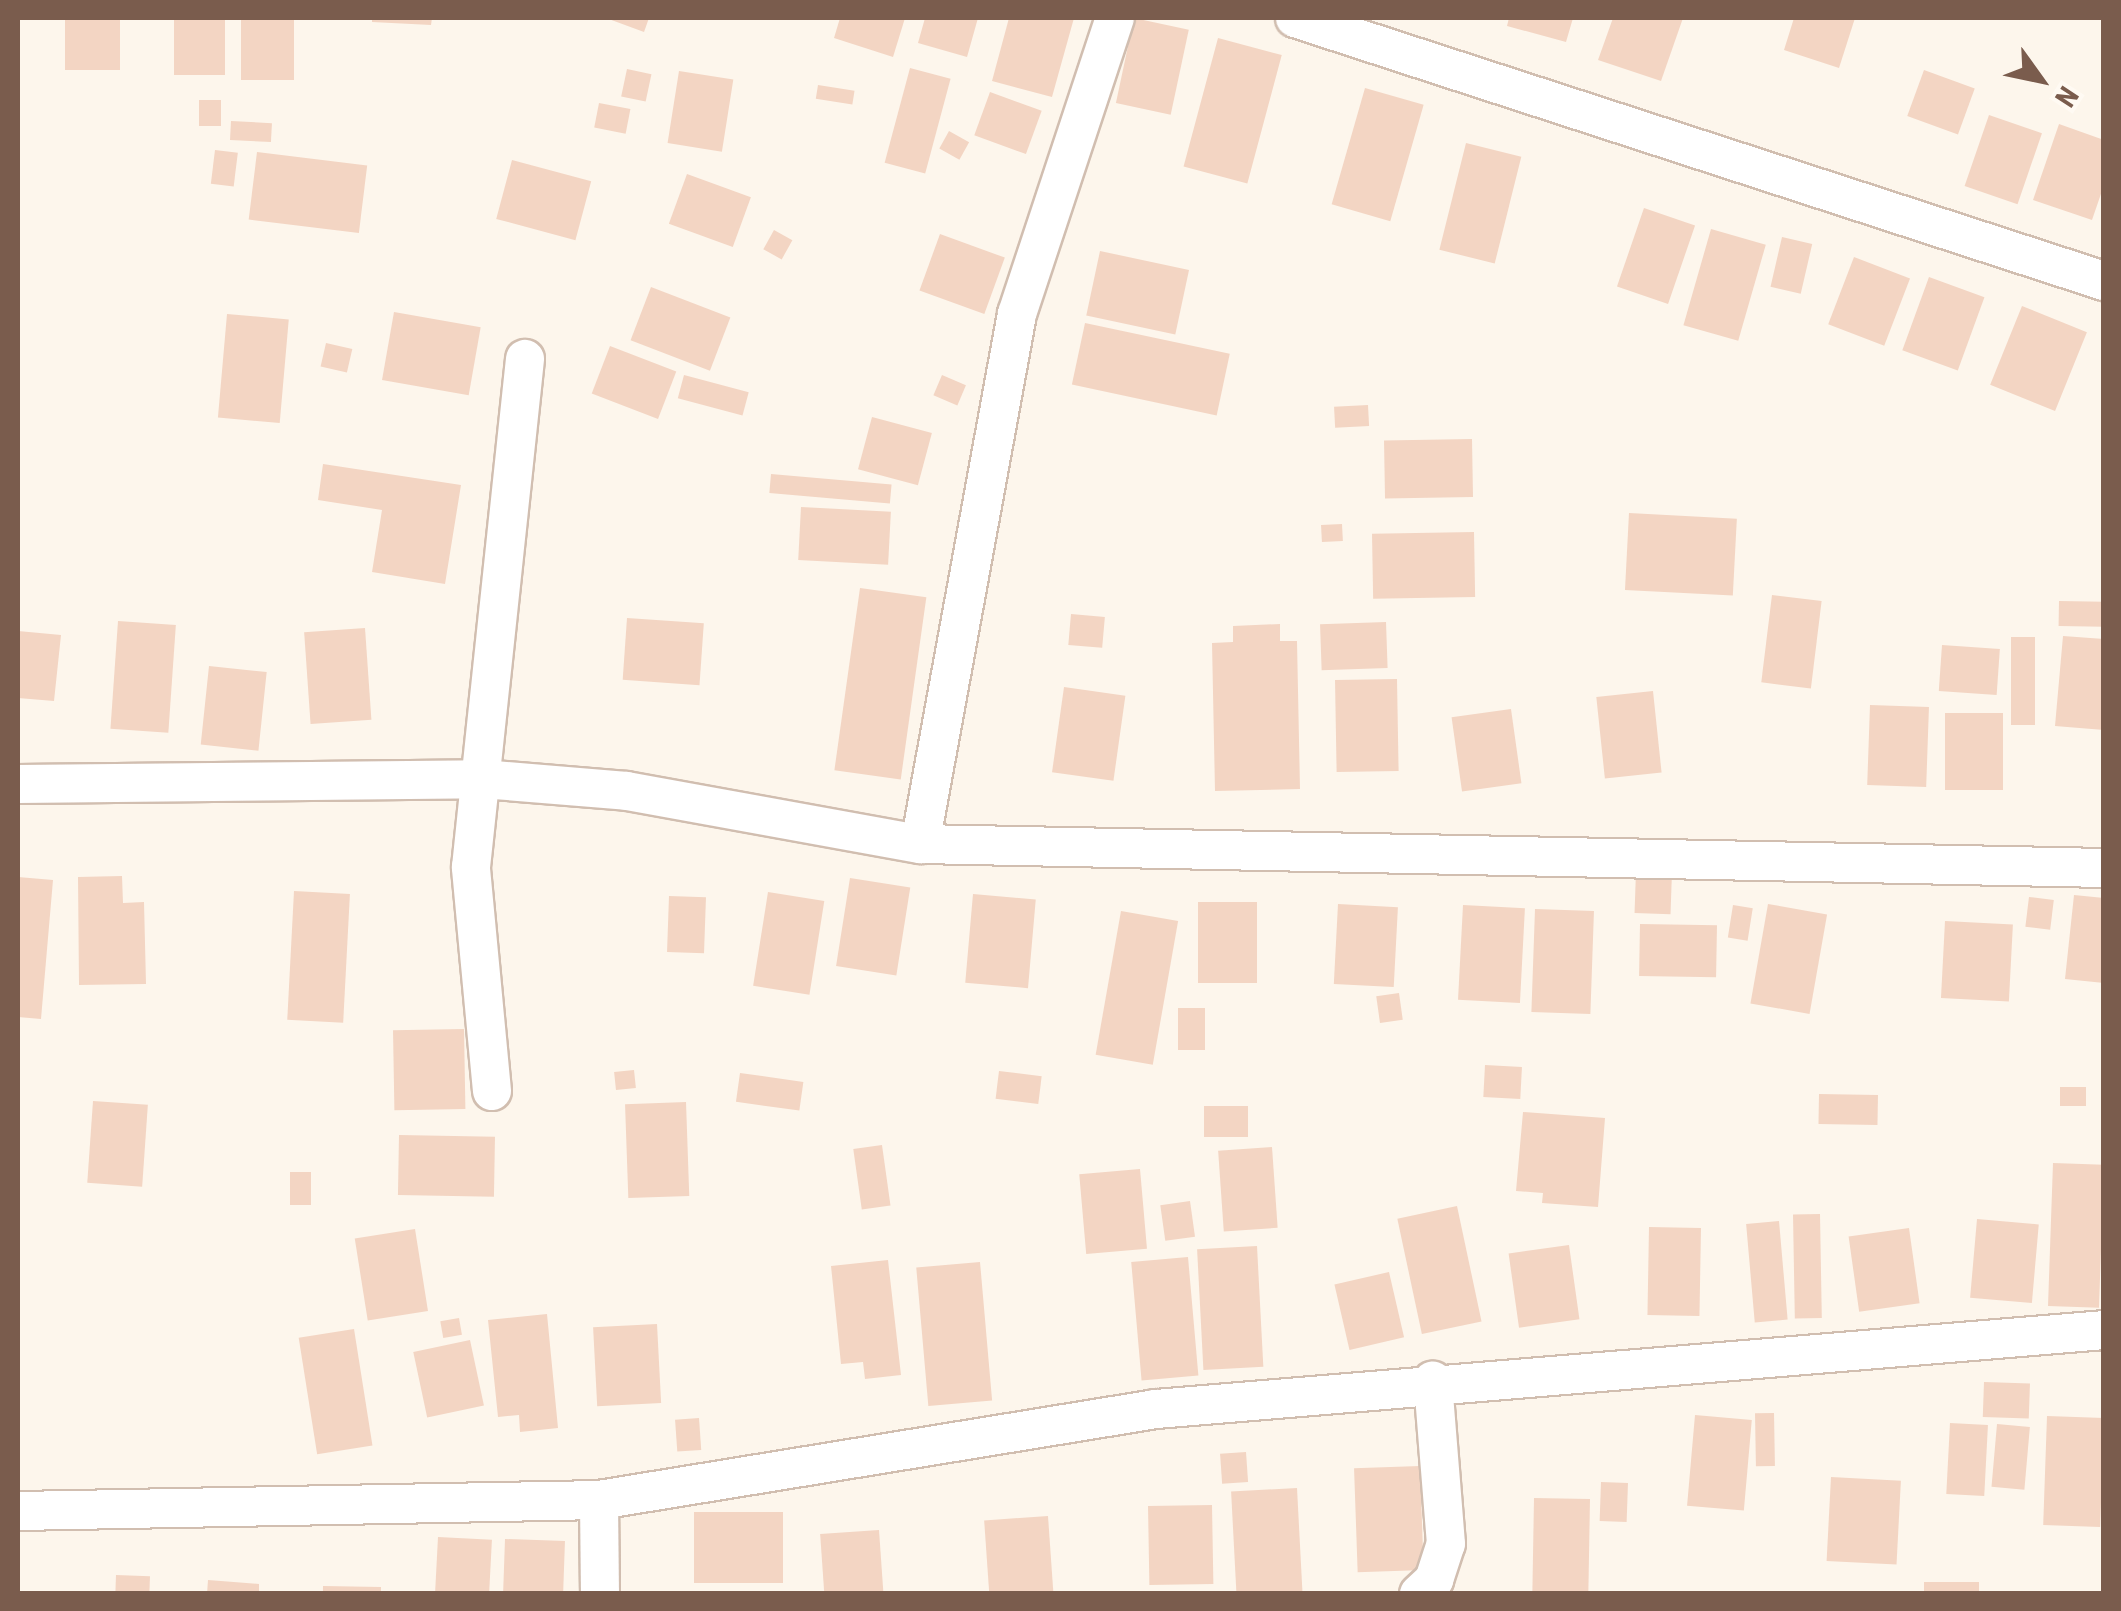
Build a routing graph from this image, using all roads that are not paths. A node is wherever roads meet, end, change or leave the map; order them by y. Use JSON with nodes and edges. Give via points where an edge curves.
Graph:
{"nodes":[{"id":1,"x":1115,"y":18,"type":"edge"},
{"id":2,"x":1295,"y":18,"type":"edge"},
{"id":3,"x":2104,"y":281,"type":"edge"},
{"id":4,"x":524,"y":358,"type":"dead end"},
{"id":5,"x":482,"y":778,"type":"junction"},
{"id":6,"x":18,"y":784,"type":"edge"},
{"id":7,"x":920,"y":844,"type":"junction"},
{"id":8,"x":2104,"y":868,"type":"edge"},
{"id":9,"x":492,"y":1091,"type":"dead end"},
{"id":10,"x":2104,"y":1330,"type":"edge"},
{"id":11,"x":1434,"y":1380,"type":"junction"},
{"id":12,"x":599,"y":1500,"type":"junction"},
{"id":13,"x":18,"y":1511,"type":"edge"},
{"id":14,"x":600,"y":1594,"type":"edge"},
{"id":15,"x":1419,"y":1594,"type":"edge"}],
"edges":[{"from":1,"to":7,"type":"street","via":[[1017,314]]},
{"from":2,"to":3,"type":"street"},
{"from":4,"to":5,"type":"street"},
{"from":5,"to":6,"type":"street"},
{"from":5,"to":7,"type":"street","via":[[627,791]]},
{"from":5,"to":9,"type":"street","via":[[471,867]]},
{"from":7,"to":8,"type":"street"},
{"from":10,"to":11,"type":"street"},
{"from":11,"to":12,"type":"street","via":[[1156,1409]]},
{"from":11,"to":15,"type":"street","via":[[1446,1544],[1434,1580]]},
{"from":12,"to":13,"type":"street"},
{"from":12,"to":14,"type":"street"}]}
